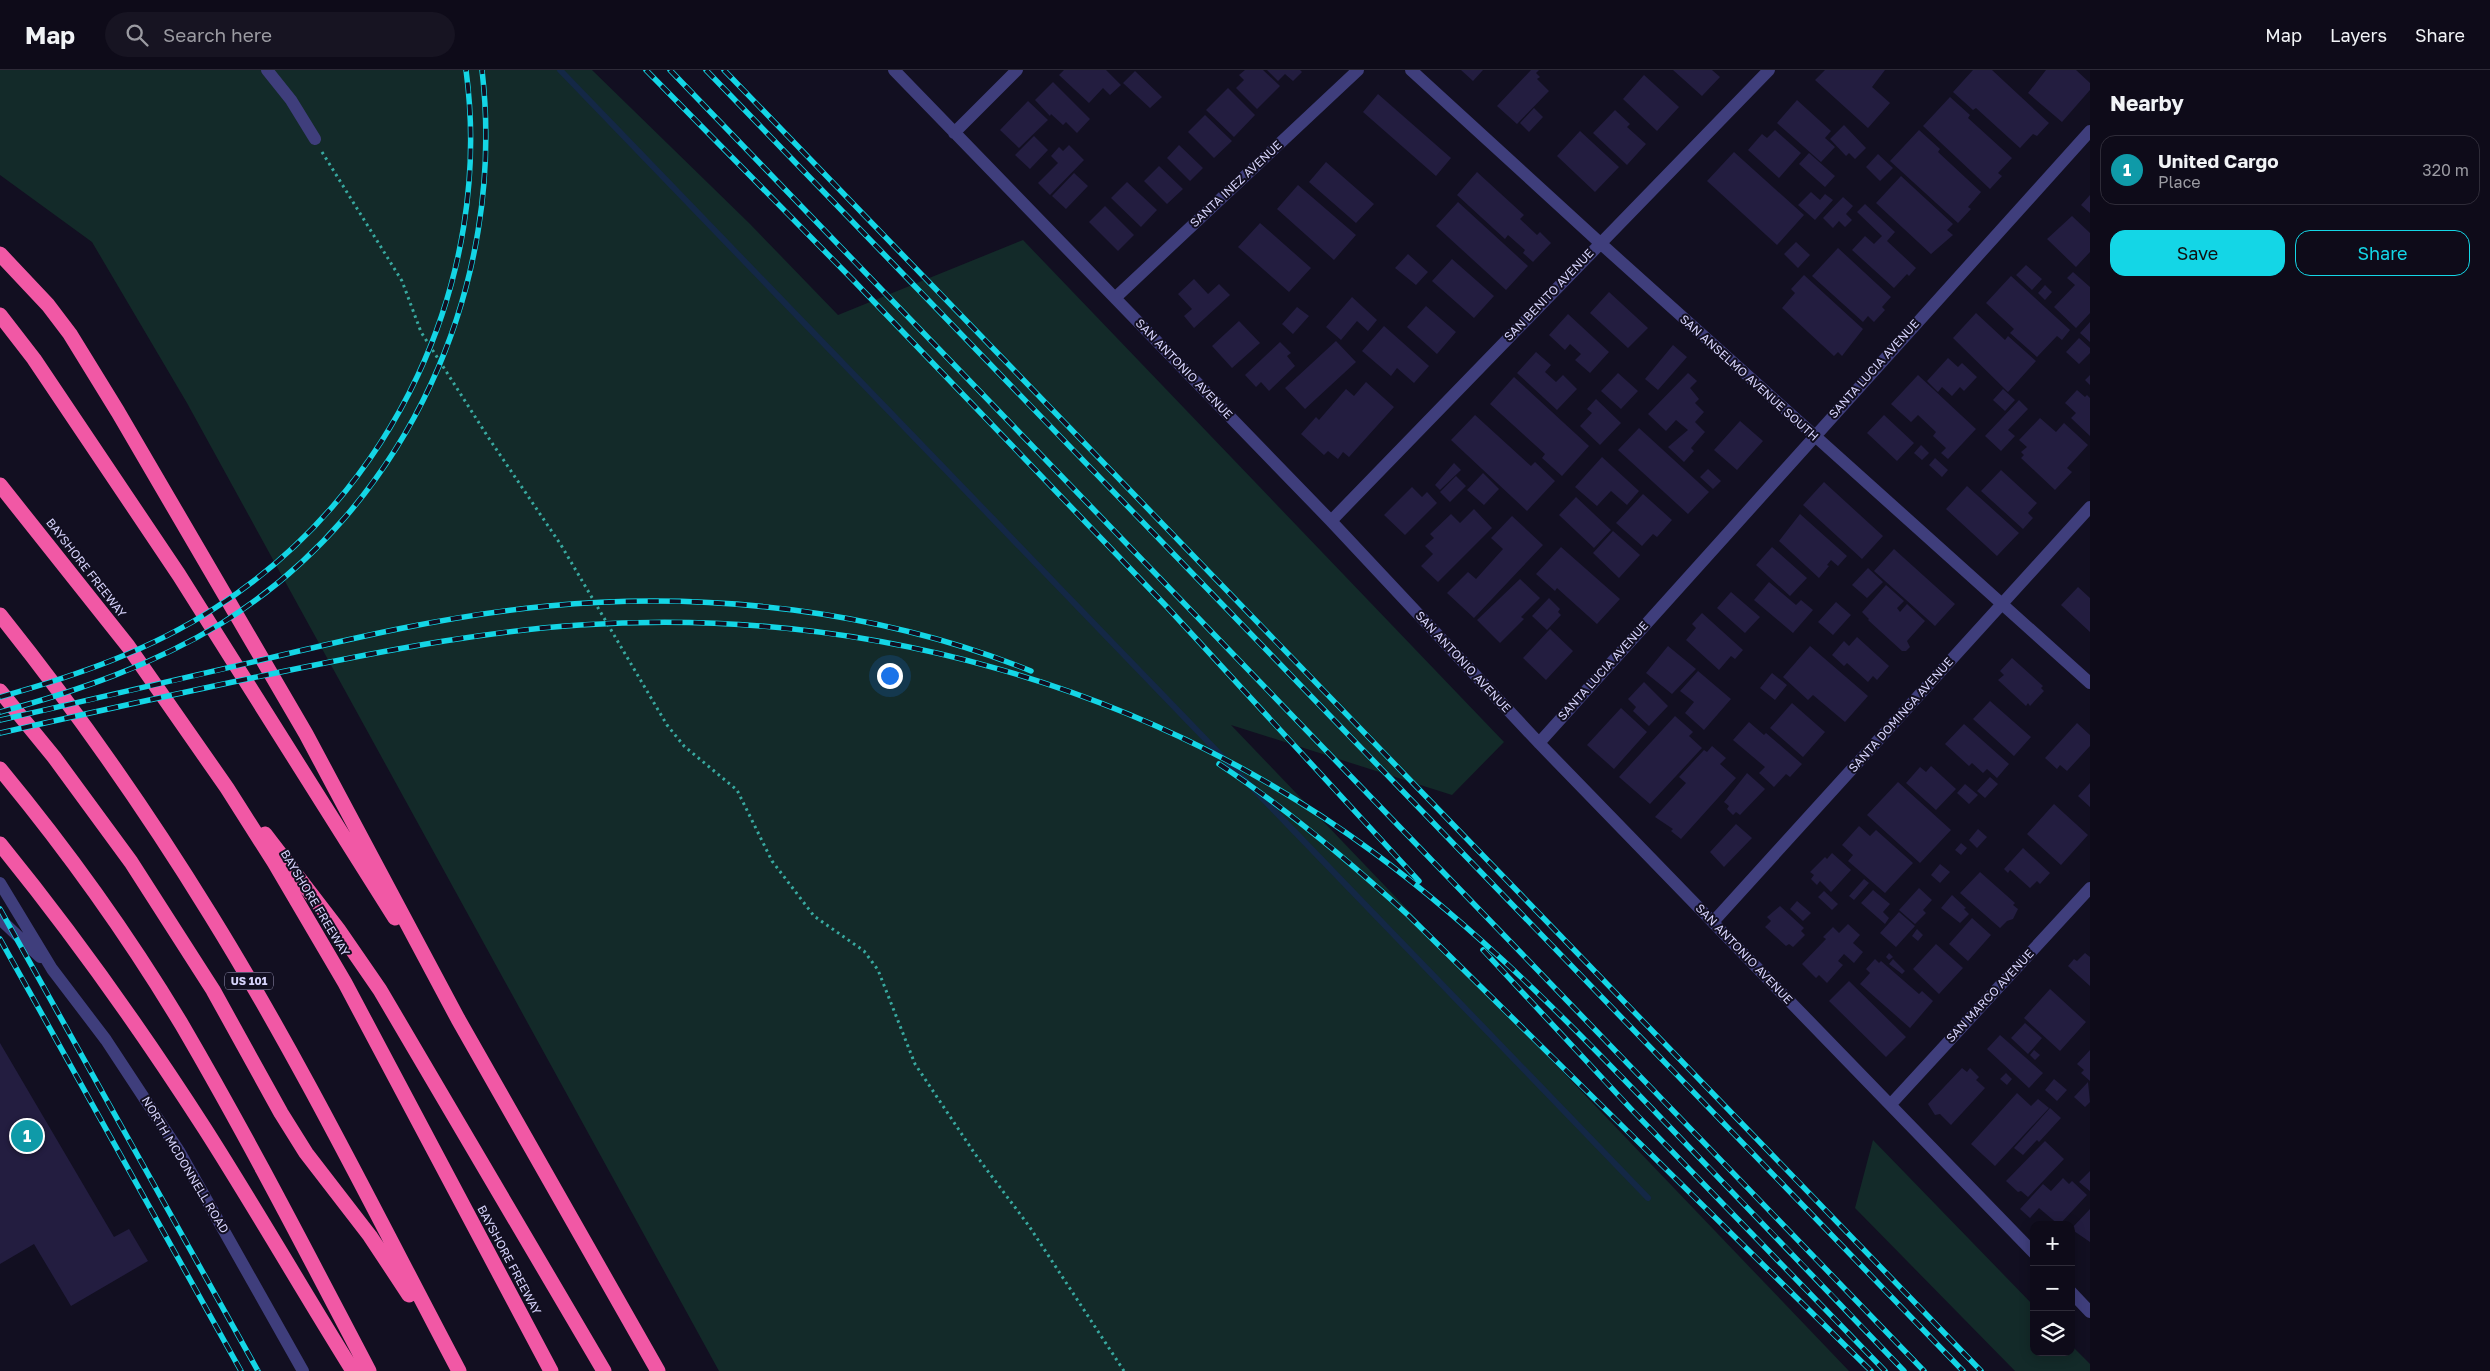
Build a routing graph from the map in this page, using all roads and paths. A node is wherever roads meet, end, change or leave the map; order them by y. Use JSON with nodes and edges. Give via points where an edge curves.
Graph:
{"nodes":[{"id":1,"x":267,"y":70,"type":"edge"},
{"id":2,"x":894,"y":70,"type":"edge"},
{"id":3,"x":1017,"y":70,"type":"edge"},
{"id":4,"x":1358,"y":70,"type":"edge"},
{"id":5,"x":1411,"y":70,"type":"edge"},
{"id":6,"x":1769,"y":70,"type":"edge"},
{"id":7,"x":2090,"y":131,"type":"edge"},
{"id":8,"x":954,"y":133,"type":"junction"},
{"id":9,"x":315,"y":139,"type":"joint"},
{"id":10,"x":1599,"y":242,"type":"junction"},
{"id":11,"x":0,"y":254,"type":"edge"},
{"id":12,"x":1115,"y":298,"type":"junction"},
{"id":13,"x":0,"y":314,"type":"edge"},
{"id":14,"x":1813,"y":436,"type":"junction"},
{"id":15,"x":0,"y":485,"type":"edge"},
{"id":16,"x":2090,"y":508,"type":"edge"},
{"id":17,"x":1331,"y":521,"type":"junction"},
{"id":18,"x":2003,"y":603,"type":"junction"},
{"id":19,"x":0,"y":615,"type":"edge"},
{"id":20,"x":2090,"y":683,"type":"edge"},
{"id":21,"x":0,"y":691,"type":"edge"},
{"id":22,"x":1539,"y":743,"type":"junction"},
{"id":23,"x":0,"y":769,"type":"edge"},
{"id":24,"x":227,"y":788,"type":"junction"},
{"id":25,"x":0,"y":844,"type":"edge"},
{"id":26,"x":0,"y":883,"type":"edge"},
{"id":27,"x":2090,"y":888,"type":"edge"},
{"id":28,"x":0,"y":919,"type":"edge"},
{"id":29,"x":1713,"y":922,"type":"junction"},
{"id":30,"x":52,"y":969,"type":"junction"},
{"id":31,"x":458,"y":1019,"type":"junction"},
{"id":32,"x":1891,"y":1104,"type":"junction"},
{"id":33,"x":2030,"y":1249,"type":"edge"},
{"id":34,"x":2075,"y":1296,"type":"edge"},
{"id":35,"x":2088,"y":1307,"type":"edge"},
{"id":36,"x":303,"y":1371,"type":"edge"},
{"id":37,"x":353,"y":1371,"type":"edge"},
{"id":38,"x":369,"y":1371,"type":"edge"},
{"id":39,"x":459,"y":1371,"type":"edge"},
{"id":40,"x":551,"y":1371,"type":"edge"},
{"id":41,"x":604,"y":1371,"type":"edge"},
{"id":42,"x":658,"y":1371,"type":"edge"},
{"id":43,"x":1124,"y":1371,"type":"edge"}],
"edges":[{"from":1,"to":9,"type":"street","via":[[291,100]]},
{"from":2,"to":8,"type":"street","name":"SAN ANTONIO AVENUE"},
{"from":3,"to":8,"type":"street"},
{"from":4,"to":12,"type":"street","name":"SANTA INEZ AVENUE"},
{"from":5,"to":10,"type":"street","name":"SAN ANSELMO AVENUE SOUTH"},
{"from":6,"to":10,"type":"street","name":"SAN BENITO AVENUE"},
{"from":7,"to":14,"type":"street","name":"SANTA LUCIA AVENUE"},
{"from":8,"to":12,"type":"street","name":"SAN ANTONIO AVENUE"},
{"from":9,"to":43,"type":"path","via":[[328,166],[402,281],[421,332],[561,545],[667,725],[684,746],[736,790],[772,861],[814,916],[864,951],[878,970],[915,1064],[975,1154],[1029,1226]]},
{"from":10,"to":14,"type":"street","name":"SAN ANSELMO AVENUE SOUTH"},
{"from":10,"to":17,"type":"street","name":"SAN BENITO AVENUE"},
{"from":11,"to":31,"type":"highway","via":[[48,305],[70,334],[118,412],[306,734]]},
{"from":12,"to":17,"type":"street","name":"SAN ANTONIO AVENUE"},
{"from":13,"to":31,"type":"highway","via":[[34,358],[221,641]]},
{"from":14,"to":18,"type":"street","name":"SAN ANSELMO AVENUE SOUTH"},
{"from":14,"to":22,"type":"street","name":"SANTA LUCIA AVENUE"},
{"from":15,"to":24,"type":"highway","name":"BAYSHORE FREEWAY","via":[[128,646]]},
{"from":16,"to":18,"type":"street","name":"SANTA DOMINGA AVENUE"},
{"from":17,"to":22,"type":"street","name":"SAN ANTONIO AVENUE"},
{"from":18,"to":20,"type":"street","name":"SAN ANSELMO AVENUE SOUTH"},
{"from":18,"to":29,"type":"street","name":"SANTA DOMINGA AVENUE"},
{"from":19,"to":39,"type":"highway","number":"US 101","via":[[112,766],[210,913],[298,1068]]},
{"from":21,"to":39,"type":"highway","via":[[75,785],[147,886],[213,990],[306,1153],[370,1236]]},
{"from":22,"to":29,"type":"street","name":"SAN ANTONIO AVENUE"},
{"from":23,"to":38,"type":"highway","via":[[86,880],[176,1016]]},
{"from":24,"to":40,"type":"highway","name":"BAYSHORE FREEWAY","via":[[336,968]]},
{"from":24,"to":41,"type":"highway","via":[[288,862],[380,990]]},
{"from":25,"to":37,"type":"highway","via":[[70,934],[173,1080]]},
{"from":26,"to":30,"type":"street","name":"NORTH MCDONNELL ROAD"},
{"from":27,"to":32,"type":"street","name":"SAN MARCO AVENUE"},
{"from":28,"to":30,"type":"street","name":"NORTH MCDONNELL ROAD"},
{"from":29,"to":32,"type":"street","name":"SAN ANTONIO AVENUE"},
{"from":30,"to":36,"type":"street","name":"NORTH MCDONNELL ROAD","via":[[106,1040],[155,1114],[202,1190]]},
{"from":31,"to":42,"type":"highway"},
{"from":32,"to":33,"type":"street","name":"SAN ANTONIO AVENUE"},
{"from":34,"to":35,"type":"street"}]}
